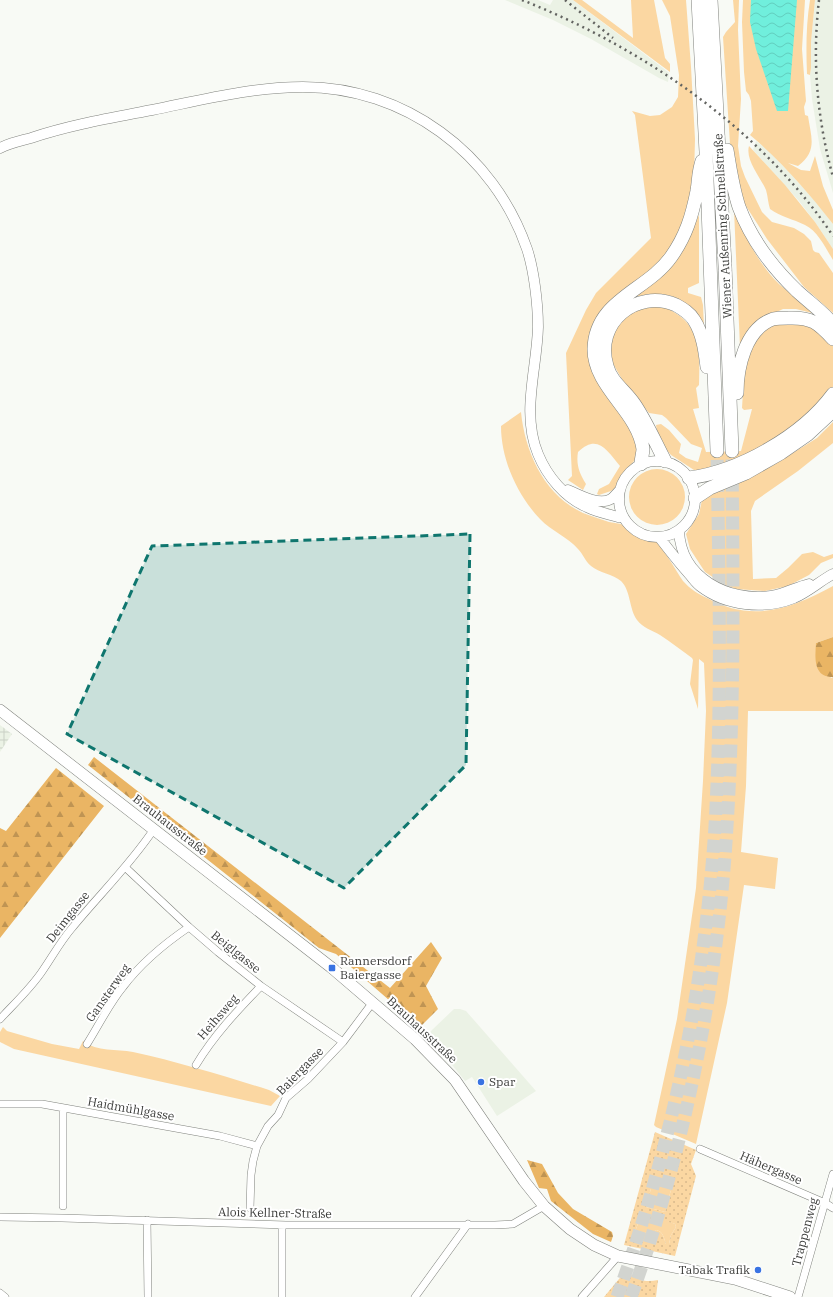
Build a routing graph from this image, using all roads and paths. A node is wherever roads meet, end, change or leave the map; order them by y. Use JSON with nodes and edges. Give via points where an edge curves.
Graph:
{"nodes":[{"id":1,"x":698,"y":0,"type":"edge"},
{"id":2,"x":711,"y":0,"type":"edge"},
{"id":3,"x":719,"y":132,"type":"junction"},
{"id":4,"x":0,"y":148,"type":"edge"},
{"id":5,"x":706,"y":152,"type":"junction"},
{"id":6,"x":833,"y":324,"type":"edge"},
{"id":7,"x":833,"y":339,"type":"edge"},
{"id":8,"x":833,"y":394,"type":"edge"},
{"id":9,"x":716,"y":398,"type":"junction"},
{"id":10,"x":833,"y":411,"type":"edge"},
{"id":11,"x":731,"y":420,"type":"junction"},
{"id":12,"x":717,"y":451,"type":"tunnel mouth"},
{"id":13,"x":732,"y":451,"type":"tunnel mouth"},
{"id":14,"x":665,"y":461,"type":"junction"},
{"id":15,"x":641,"y":464,"type":"junction"},
{"id":16,"x":689,"y":478,"type":"junction"},
{"id":17,"x":559,"y":486,"type":"junction"},
{"id":18,"x":620,"y":490,"type":"junction"},
{"id":19,"x":695,"y":498,"type":"junction"},
{"id":20,"x":623,"y":517,"type":"junction"},
{"id":21,"x":679,"y":530,"type":"junction"},
{"id":22,"x":659,"y":537,"type":"junction"},
{"id":23,"x":833,"y":574,"type":"edge"},
{"id":24,"x":820,"y":581,"type":"junction"},
{"id":25,"x":0,"y":710,"type":"edge"},
{"id":26,"x":154,"y":829,"type":"junction"},
{"id":27,"x":126,"y":868,"type":"junction"},
{"id":28,"x":189,"y":928,"type":"junction"},
{"id":29,"x":261,"y":986,"type":"junction"},
{"id":30,"x":373,"y":1002,"type":"junction"},
{"id":31,"x":0,"y":1019,"type":"edge"},
{"id":32,"x":343,"y":1042,"type":"junction"},
{"id":33,"x":87,"y":1044,"type":"dead end"},
{"id":34,"x":196,"y":1065,"type":"dead end"},
{"id":35,"x":0,"y":1104,"type":"edge"},
{"id":36,"x":63,"y":1108,"type":"junction"},
{"id":37,"x":257,"y":1146,"type":"junction"},
{"id":38,"x":700,"y":1149,"type":"dead end"},
{"id":39,"x":833,"y":1174,"type":"edge"},
{"id":40,"x":826,"y":1203,"type":"junction"},
{"id":41,"x":63,"y":1206,"type":"dead end"},
{"id":42,"x":544,"y":1206,"type":"junction"},
{"id":43,"x":250,"y":1208,"type":"dead end"},
{"id":44,"x":833,"y":1208,"type":"edge"},
{"id":45,"x":0,"y":1217,"type":"edge"},
{"id":46,"x":147,"y":1220,"type":"junction"},
{"id":47,"x":468,"y":1224,"type":"junction"},
{"id":48,"x":282,"y":1225,"type":"junction"},
{"id":49,"x":618,"y":1256,"type":"junction"},
{"id":50,"x":0,"y":1293,"type":"edge"},
{"id":51,"x":5,"y":1297,"type":"edge"},
{"id":52,"x":148,"y":1297,"type":"edge"},
{"id":53,"x":282,"y":1297,"type":"edge"},
{"id":54,"x":415,"y":1297,"type":"edge"},
{"id":55,"x":582,"y":1297,"type":"edge"},
{"id":56,"x":790,"y":1297,"type":"edge"},
{"id":57,"x":798,"y":1297,"type":"edge"}],
"edges":[{"from":1,"to":5,"type":"highway","name":"Wiener Außenring Schnellstraße"},
{"from":2,"to":3,"type":"highway","name":"Wiener Außenring Schnellstraße"},
{"from":3,"to":6,"type":"highway","via":[[727,148],[739,206],[749,230],[777,270]]},
{"from":3,"to":11,"type":"highway","name":"Wiener Außenring Schnellstraße"},
{"from":4,"to":17,"type":"main road","via":[[81,124],[228,94],[267,89],[304,87],[346,91],[383,101],[430,124],[463,150],[493,183],[512,215],[527,250],[535,288],[538,326],[530,410],[532,433],[547,472]]},
{"from":5,"to":9,"type":"highway","name":"Wiener Außenring Schnellstraße"},
{"from":5,"to":15,"type":"highway","via":[[698,172],[692,216],[682,241],[670,259],[654,274],[616,302],[596,334],[594,351],[598,367],[606,384],[636,429],[643,449]]},
{"from":7,"to":11,"type":"highway","via":[[820,325],[802,318],[773,319],[764,324],[746,347]]},
{"from":8,"to":16,"type":"highway","via":[[803,425],[743,463]]},
{"from":9,"to":12,"type":"highway","name":"Wiener Außenring Schnellstraße"},
{"from":9,"to":14,"type":"highway","via":[[701,334],[694,319],[683,309],[661,300],[646,301],[629,307],[616,318],[606,336],[606,365],[613,379],[634,403]]},
{"from":10,"to":19,"type":"highway","via":[[807,435],[781,453]]},
{"from":11,"to":13,"type":"highway","name":"Wiener Außenring Schnellstraße"},
{"from":14,"to":15,"type":"main road","via":[[653,460]]},
{"from":14,"to":16,"type":"main road","via":[[678,467]]},
{"from":15,"to":18,"type":"main road","via":[[626,476]]},
{"from":16,"to":19,"type":"main road"},
{"from":17,"to":18,"type":"main road","via":[[591,500],[607,501]]},
{"from":17,"to":20,"type":"main road","via":[[571,498],[586,507]]},
{"from":18,"to":20,"type":"main road","via":[[619,507]]},
{"from":19,"to":21,"type":"main road","via":[[691,517]]},
{"from":20,"to":22,"type":"main road","via":[[629,526],[638,532]]},
{"from":21,"to":22,"type":"main road","via":[[669,536]]},
{"from":21,"to":24,"type":"main road","via":[[679,541],[691,566],[700,576],[725,592],[742,596],[771,596]]},
{"from":22,"to":24,"type":"main road","via":[[700,586],[734,603],[780,602],[809,590]]},
{"from":23,"to":24,"type":"main road"},
{"from":25,"to":26,"type":"main road","name":"Brauhausstraße"},
{"from":26,"to":27,"type":"street","name":"Deimgasse"},
{"from":26,"to":30,"type":"main road","name":"Brauhausstraße"},
{"from":27,"to":28,"type":"street","name":"Beiglgasse"},
{"from":27,"to":31,"type":"street","name":"Deimgasse","via":[[70,930],[24,995]]},
{"from":28,"to":29,"type":"street","name":"Beiglgasse"},
{"from":28,"to":33,"type":"street","name":"Gansterweg","via":[[167,942],[140,967],[122,988]]},
{"from":29,"to":32,"type":"street","name":"Beiglgasse"},
{"from":29,"to":34,"type":"street","name":"Heihsweg","via":[[221,1028]]},
{"from":30,"to":32,"type":"street","name":"Baiergasse"},
{"from":30,"to":42,"type":"main road","name":"Brauhausstraße","via":[[415,1039],[455,1080]]},
{"from":32,"to":37,"type":"street","name":"Baiergasse","via":[[286,1098]]},
{"from":35,"to":36,"type":"street","name":"Haidmühlgasse","via":[[42,1104]]},
{"from":36,"to":37,"type":"street","name":"Haidmühlgasse","via":[[220,1136]]},
{"from":36,"to":41,"type":"street"},
{"from":37,"to":43,"type":"street","name":"Baiergasse","via":[[251,1175]]},
{"from":38,"to":40,"type":"street","name":"Hähergasse"},
{"from":39,"to":40,"type":"street","name":"Trappenweg"},
{"from":40,"to":44,"type":"street","name":"Hähergasse"},
{"from":40,"to":57,"type":"street","name":"Trappenweg"},
{"from":42,"to":47,"type":"street","name":"Alois Kellner-Straße","via":[[513,1224]]},
{"from":42,"to":49,"type":"main road","name":"Brauhausstraße","via":[[581,1238]]},
{"from":45,"to":46,"type":"street","name":"Alois Kellner-Straße"},
{"from":46,"to":48,"type":"street","name":"Alois Kellner-Straße"},
{"from":46,"to":52,"type":"street"},
{"from":47,"to":48,"type":"street","name":"Alois Kellner-Straße"},
{"from":47,"to":54,"type":"street"},
{"from":48,"to":53,"type":"street"},
{"from":49,"to":55,"type":"street"},
{"from":49,"to":56,"type":"main road","name":"Brauhausstraße","via":[[735,1279]]},
{"from":50,"to":51,"type":"street"}]}
